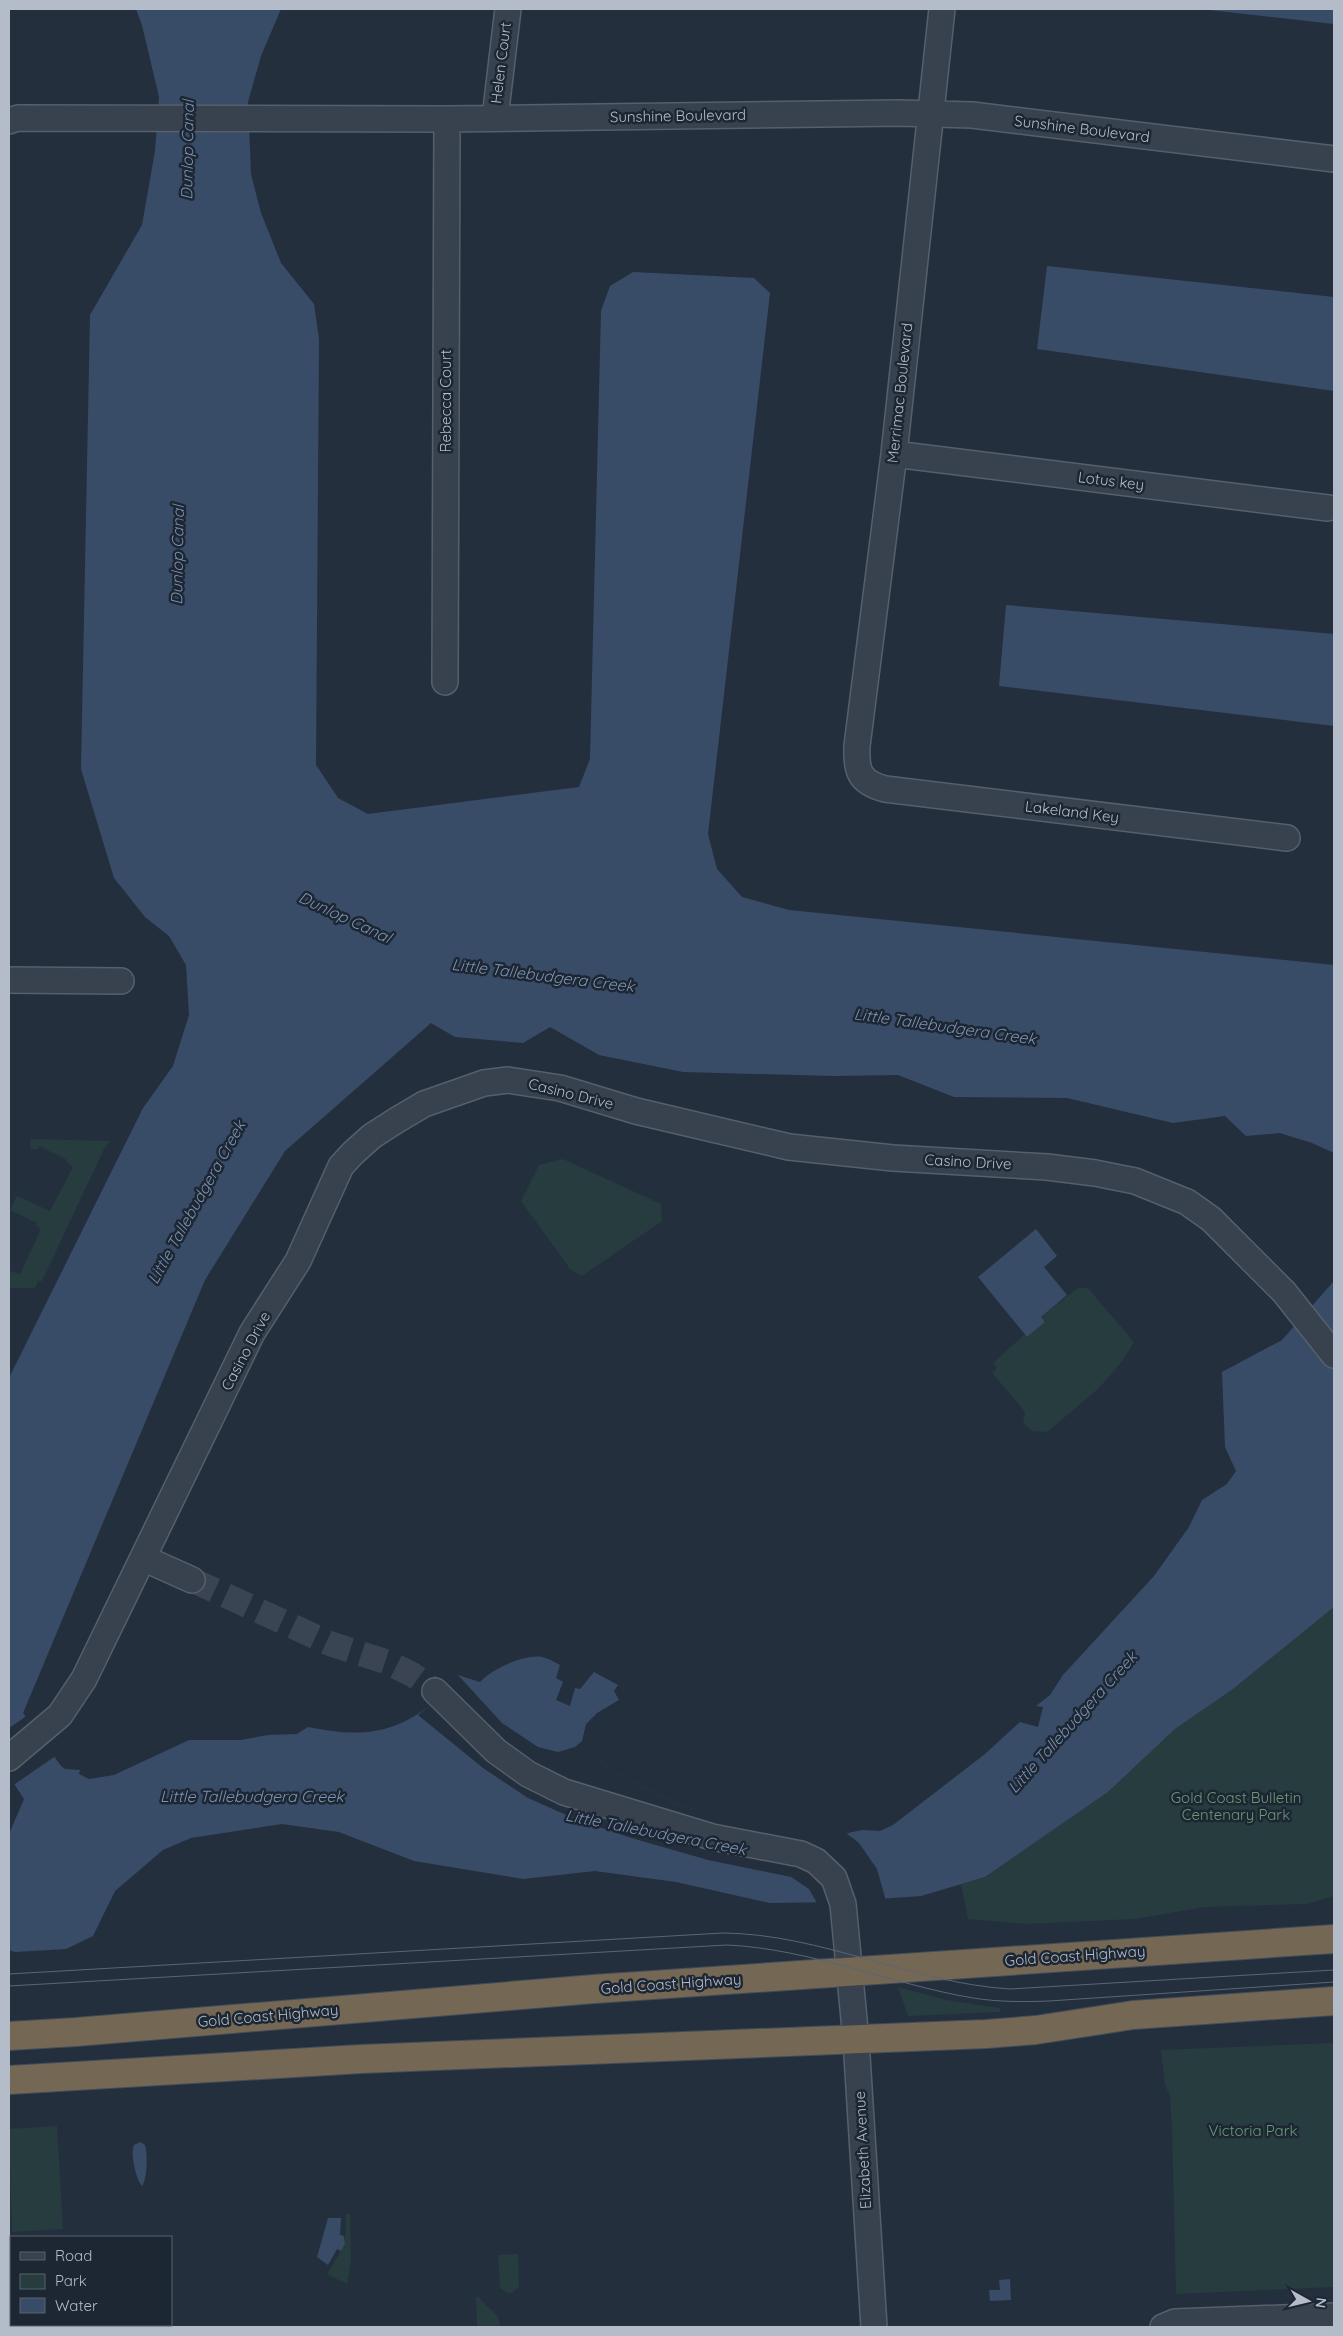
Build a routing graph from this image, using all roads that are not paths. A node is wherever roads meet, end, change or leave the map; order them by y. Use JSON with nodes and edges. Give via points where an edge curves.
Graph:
{"nodes":[{"id":1,"x":508,"y":9,"type":"edge"},
{"id":2,"x":942,"y":9,"type":"edge"},
{"id":3,"x":931,"y":114,"type":"junction"},
{"id":4,"x":12,"y":118,"type":"edge"},
{"id":5,"x":495,"y":118,"type":"junction"},
{"id":6,"x":447,"y":119,"type":"junction"},
{"id":7,"x":1334,"y":159,"type":"edge"},
{"id":8,"x":894,"y":454,"type":"junction"},
{"id":9,"x":1328,"y":508,"type":"dead end"},
{"id":10,"x":445,"y":682,"type":"dead end"},
{"id":11,"x":860,"y":775,"type":"joint"},
{"id":12,"x":1287,"y":838,"type":"dead end"},
{"id":13,"x":9,"y":980,"type":"edge"},
{"id":14,"x":121,"y":981,"type":"dead end"},
{"id":15,"x":1334,"y":1355,"type":"edge"},
{"id":16,"x":143,"y":1558,"type":"junction"},
{"id":17,"x":192,"y":1580,"type":"tunnel mouth"},
{"id":18,"x":435,"y":1691,"type":"tunnel mouth"},
{"id":19,"x":9,"y":1758,"type":"edge"},
{"id":20,"x":1328,"y":1934,"type":"edge"},
{"id":21,"x":850,"y":1973,"type":"junction"},
{"id":22,"x":1334,"y":2001,"type":"edge"},
{"id":23,"x":9,"y":2036,"type":"edge"},
{"id":24,"x":856,"y":2040,"type":"junction"},
{"id":25,"x":9,"y":2080,"type":"edge"},
{"id":26,"x":1334,"y":2316,"type":"edge"},
{"id":27,"x":869,"y":2327,"type":"edge"},
{"id":28,"x":874,"y":2327,"type":"edge"},
{"id":29,"x":882,"y":2327,"type":"edge"},
{"id":30,"x":1163,"y":2327,"type":"edge"}],
"edges":[{"from":1,"to":5,"type":"street","name":"Helen Court"},
{"from":2,"to":3,"type":"street","name":"Merrimac Boulevard"},
{"from":3,"to":5,"type":"street","name":"Sunshine Boulevard"},
{"from":3,"to":7,"type":"street","name":"Sunshine Boulevard","via":[[972,115]]},
{"from":3,"to":8,"type":"street","name":"Merrimac Boulevard"},
{"from":4,"to":6,"type":"street","name":"Sunshine Boulevard"},
{"from":5,"to":6,"type":"street","name":"Sunshine Boulevard"},
{"from":6,"to":10,"type":"street","name":"Rebecca Court"},
{"from":8,"to":9,"type":"street","name":"Lotus key"},
{"from":8,"to":11,"type":"street","name":"Merrimac Boulevard","via":[[857,746],[856,762]]},
{"from":11,"to":12,"type":"street","name":"Lakeland Key","via":[[871,786],[885,789]]},
{"from":13,"to":14,"type":"street"},
{"from":15,"to":16,"type":"street","name":"Casino Drive","via":[[1284,1292],[1211,1219],[1187,1202],[1135,1182],[1046,1167],[789,1148],[636,1111],[560,1088],[508,1080],[484,1083],[424,1104],[372,1136],[341,1166],[298,1261],[252,1333]]},
{"from":16,"to":17,"type":"street"},
{"from":16,"to":19,"type":"street","name":"Casino Drive","via":[[84,1679],[60,1716]]},
{"from":18,"to":21,"type":"street","name":"Elizabeth Avenue","via":[[496,1751],[528,1774],[564,1792],[712,1838],[801,1854],[816,1861],[834,1878],[843,1904]]},
{"from":20,"to":21,"type":"highway","name":"Gold Coast Highway"},
{"from":21,"to":23,"type":"highway","name":"Gold Coast Highway"},
{"from":21,"to":24,"type":"street","name":"Elizabeth Avenue"},
{"from":22,"to":24,"type":"highway","via":[[1133,2015],[1014,2032]]},
{"from":24,"to":25,"type":"highway","via":[[361,2059]]},
{"from":24,"to":28,"type":"street","name":"Elizabeth Avenue"},
{"from":26,"to":30,"type":"street","via":[[1175,2322]]},
{"from":27,"to":28,"type":"street"},
{"from":28,"to":29,"type":"street"}]}
